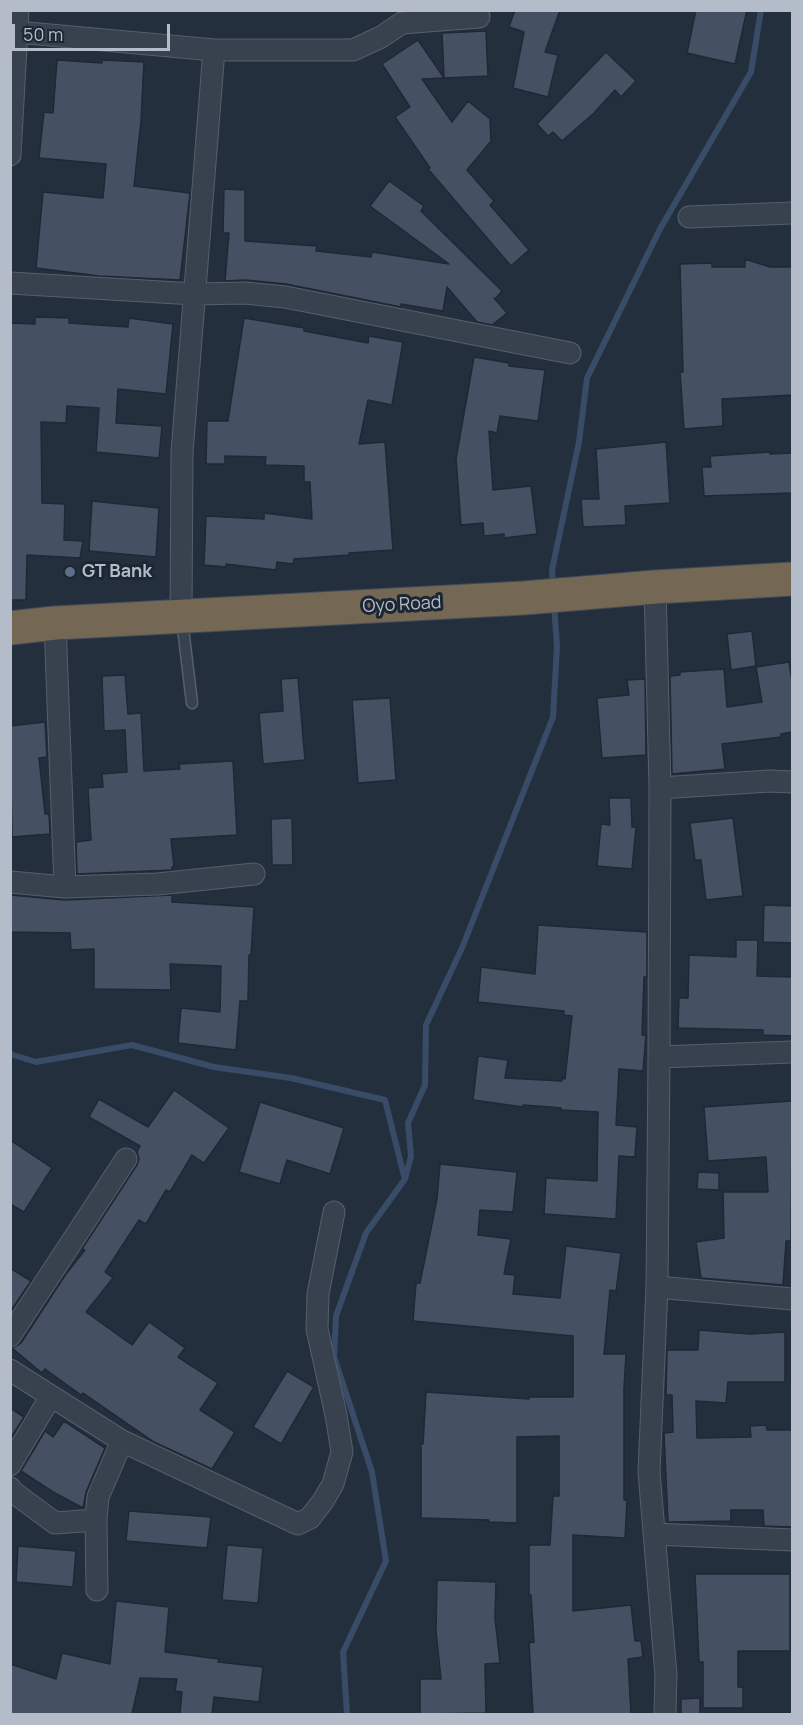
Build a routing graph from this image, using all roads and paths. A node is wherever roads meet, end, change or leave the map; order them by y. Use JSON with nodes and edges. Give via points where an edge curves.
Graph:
{"nodes":[{"id":1,"x":18,"y":10,"type":"edge"},
{"id":2,"x":479,"y":17,"type":"dead end"},
{"id":3,"x":17,"y":32,"type":"junction"},
{"id":4,"x":214,"y":50,"type":"junction"},
{"id":5,"x":10,"y":155,"type":"edge"},
{"id":6,"x":792,"y":213,"type":"edge"},
{"id":7,"x":689,"y":217,"type":"dead end"},
{"id":8,"x":10,"y":283,"type":"edge"},
{"id":9,"x":194,"y":294,"type":"junction"},
{"id":10,"x":570,"y":353,"type":"dead end"},
{"id":11,"x":792,"y":579,"type":"edge"},
{"id":12,"x":655,"y":587,"type":"junction"},
{"id":13,"x":181,"y":617,"type":"junction"},
{"id":14,"x":55,"y":623,"type":"junction"},
{"id":15,"x":10,"y":628,"type":"edge"},
{"id":16,"x":192,"y":703,"type":"dead end"},
{"id":17,"x":792,"y":782,"type":"edge"},
{"id":18,"x":660,"y":788,"type":"junction"},
{"id":19,"x":254,"y":874,"type":"dead end"},
{"id":20,"x":10,"y":882,"type":"edge"},
{"id":21,"x":65,"y":887,"type":"junction"},
{"id":22,"x":792,"y":1052,"type":"edge"},
{"id":23,"x":659,"y":1057,"type":"junction"},
{"id":24,"x":126,"y":1159,"type":"dead end"},
{"id":25,"x":334,"y":1212,"type":"dead end"},
{"id":26,"x":657,"y":1287,"type":"junction"},
{"id":27,"x":792,"y":1299,"type":"edge"},
{"id":28,"x":10,"y":1336,"type":"edge"},
{"id":29,"x":10,"y":1370,"type":"edge"},
{"id":30,"x":51,"y":1396,"type":"junction"},
{"id":31,"x":122,"y":1441,"type":"junction"},
{"id":32,"x":10,"y":1465,"type":"edge"},
{"id":33,"x":10,"y":1488,"type":"edge"},
{"id":34,"x":96,"y":1520,"type":"junction"},
{"id":35,"x":654,"y":1534,"type":"junction"},
{"id":36,"x":792,"y":1540,"type":"edge"},
{"id":37,"x":98,"y":1590,"type":"dead end"},
{"id":38,"x":664,"y":1714,"type":"edge"}],
"edges":[{"from":1,"to":3,"type":"street"},
{"from":2,"to":4,"type":"street","via":[[402,23],[353,50]]},
{"from":3,"to":4,"type":"street"},
{"from":3,"to":5,"type":"street"},
{"from":4,"to":9,"type":"street"},
{"from":6,"to":7,"type":"street"},
{"from":8,"to":9,"type":"street"},
{"from":9,"to":10,"type":"street","via":[[285,297]]},
{"from":9,"to":13,"type":"street","via":[[182,452]]},
{"from":11,"to":12,"type":"highway","name":"Oyo Road"},
{"from":12,"to":13,"type":"highway","name":"Oyo Road"},
{"from":12,"to":18,"type":"street"},
{"from":13,"to":14,"type":"highway","name":"Oyo Road"},
{"from":13,"to":16,"type":"lane"},
{"from":14,"to":15,"type":"highway","name":"Oyo Road"},
{"from":14,"to":21,"type":"street"},
{"from":17,"to":18,"type":"street"},
{"from":18,"to":23,"type":"street"},
{"from":19,"to":21,"type":"street","via":[[158,884]]},
{"from":20,"to":21,"type":"street"},
{"from":22,"to":23,"type":"street"},
{"from":23,"to":26,"type":"street"},
{"from":24,"to":28,"type":"street"},
{"from":25,"to":31,"type":"street","via":[[318,1294],[317,1329],[342,1452],[333,1484],[310,1518],[297,1524]]},
{"from":26,"to":27,"type":"street"},
{"from":26,"to":35,"type":"street","via":[[649,1472]]},
{"from":29,"to":30,"type":"street"},
{"from":30,"to":31,"type":"street"},
{"from":30,"to":32,"type":"street"},
{"from":31,"to":34,"type":"street","via":[[98,1497]]},
{"from":33,"to":34,"type":"street","via":[[56,1523]]},
{"from":34,"to":37,"type":"street"},
{"from":35,"to":36,"type":"street"},
{"from":35,"to":38,"type":"street","via":[[666,1675]]}]}
